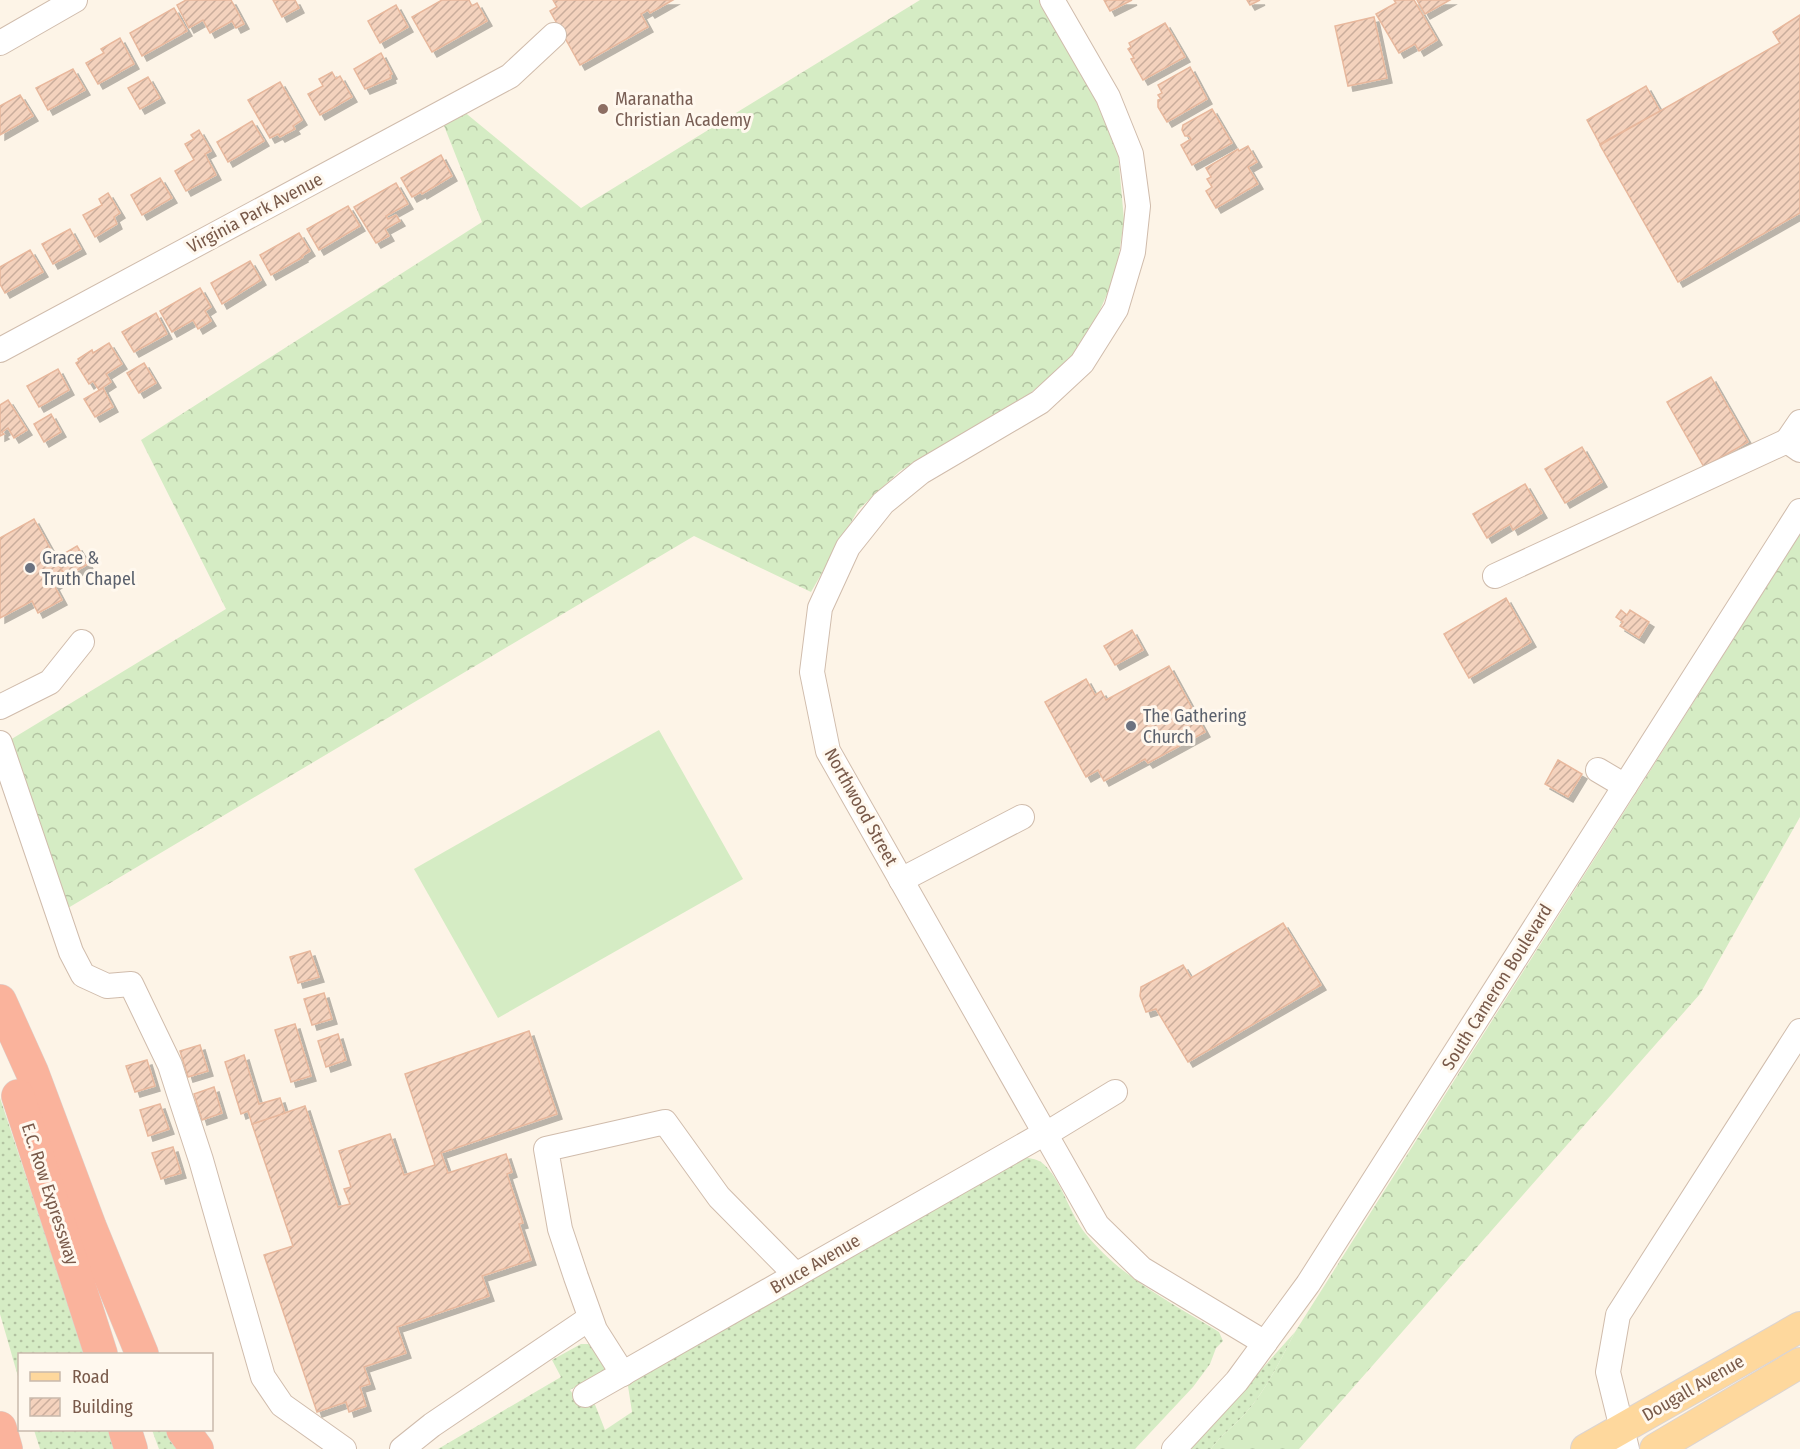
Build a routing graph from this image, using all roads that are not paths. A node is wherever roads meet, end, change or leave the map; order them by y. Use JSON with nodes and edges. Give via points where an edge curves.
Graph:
{"nodes":[{"id":1,"x":75,"y":0,"type":"edge"},
{"id":2,"x":1052,"y":0,"type":"edge"},
{"id":3,"x":554,"y":35,"type":"dead end"},
{"id":4,"x":0,"y":43,"type":"edge"},
{"id":5,"x":0,"y":350,"type":"edge"},
{"id":6,"x":1796,"y":438,"type":"edge"},
{"id":7,"x":1800,"y":511,"type":"edge"},
{"id":8,"x":1495,"y":576,"type":"dead end"},
{"id":9,"x":82,"y":642,"type":"dead end"},
{"id":10,"x":0,"y":707,"type":"edge"},
{"id":11,"x":0,"y":743,"type":"edge"},
{"id":12,"x":1598,"y":770,"type":"dead end"},
{"id":13,"x":1625,"y":786,"type":"junction"},
{"id":14,"x":1022,"y":817,"type":"dead end"},
{"id":15,"x":902,"y":880,"type":"junction"},
{"id":16,"x":0,"y":1001,"type":"edge"},
{"id":17,"x":1800,"y":1030,"type":"edge"},
{"id":18,"x":0,"y":1033,"type":"edge"},
{"id":19,"x":1115,"y":1092,"type":"dead end"},
{"id":20,"x":1045,"y":1133,"type":"junction"},
{"id":21,"x":796,"y":1275,"type":"junction"},
{"id":22,"x":590,"y":1318,"type":"junction"},
{"id":23,"x":1800,"y":1327,"type":"edge"},
{"id":24,"x":1265,"y":1342,"type":"junction"},
{"id":25,"x":101,"y":1353,"type":"edge"},
{"id":26,"x":142,"y":1353,"type":"edge"},
{"id":27,"x":1800,"y":1363,"type":"edge"},
{"id":28,"x":622,"y":1374,"type":"junction"},
{"id":29,"x":585,"y":1395,"type":"dead end"},
{"id":30,"x":0,"y":1428,"type":"edge"},
{"id":31,"x":125,"y":1431,"type":"edge"},
{"id":32,"x":184,"y":1431,"type":"edge"},
{"id":33,"x":1624,"y":1439,"type":"edge"},
{"id":34,"x":6,"y":1449,"type":"edge"},
{"id":35,"x":131,"y":1449,"type":"edge"},
{"id":36,"x":197,"y":1449,"type":"edge"},
{"id":37,"x":344,"y":1449,"type":"edge"},
{"id":38,"x":402,"y":1449,"type":"edge"},
{"id":39,"x":1174,"y":1449,"type":"edge"},
{"id":40,"x":1586,"y":1449,"type":"edge"},
{"id":41,"x":1654,"y":1449,"type":"edge"}],
"edges":[{"from":1,"to":4,"type":"street"},
{"from":2,"to":15,"type":"street","name":"Northwood Street","via":[[1108,97],[1131,154],[1138,206],[1133,252],[1116,309],[1082,363],[1040,402],[921,472],[883,503],[848,547],[820,608],[812,672],[828,750]]},
{"from":3,"to":5,"type":"street","name":"Virginia Park Avenue","via":[[510,76]]},
{"from":6,"to":8,"type":"street"},
{"from":7,"to":13,"type":"street","name":"South Cameron Boulevard"},
{"from":9,"to":10,"type":"street","via":[[50,682]]},
{"from":11,"to":37,"type":"street","via":[[70,952],[83,975],[107,986],[131,984],[170,1065],[263,1377],[282,1405]]},
{"from":12,"to":13,"type":"street"},
{"from":13,"to":24,"type":"street","name":"South Cameron Boulevard","via":[[1308,1284]]},
{"from":14,"to":15,"type":"street"},
{"from":15,"to":20,"type":"street","name":"Northwood Street"},
{"from":16,"to":26,"type":"highway","via":[[32,1072]]},
{"from":17,"to":33,"type":"street","via":[[1618,1315],[1608,1372]]},
{"from":18,"to":25,"type":"highway","name":"E.C. Row Expressway"},
{"from":19,"to":20,"type":"street","name":"Bruce Avenue"},
{"from":20,"to":21,"type":"street","name":"Bruce Avenue"},
{"from":20,"to":24,"type":"street","name":"Northwood Street","via":[[1097,1225],[1142,1269]]},
{"from":21,"to":22,"type":"street","via":[[719,1197],[664,1122],[546,1149],[560,1229]]},
{"from":21,"to":28,"type":"street","name":"Bruce Avenue"},
{"from":22,"to":28,"type":"street"},
{"from":22,"to":38,"type":"street"},
{"from":23,"to":33,"type":"main road","name":"Dougall Avenue"},
{"from":24,"to":39,"type":"street","name":"South Cameron Boulevard","via":[[1238,1381]]},
{"from":27,"to":41,"type":"main road","name":"Dougall Avenue"},
{"from":28,"to":29,"type":"street","name":"Bruce Avenue"},
{"from":30,"to":34,"type":"highway"},
{"from":31,"to":35,"type":"highway"},
{"from":32,"to":36,"type":"highway"},
{"from":33,"to":40,"type":"main road","name":"Dougall Avenue"}]}
